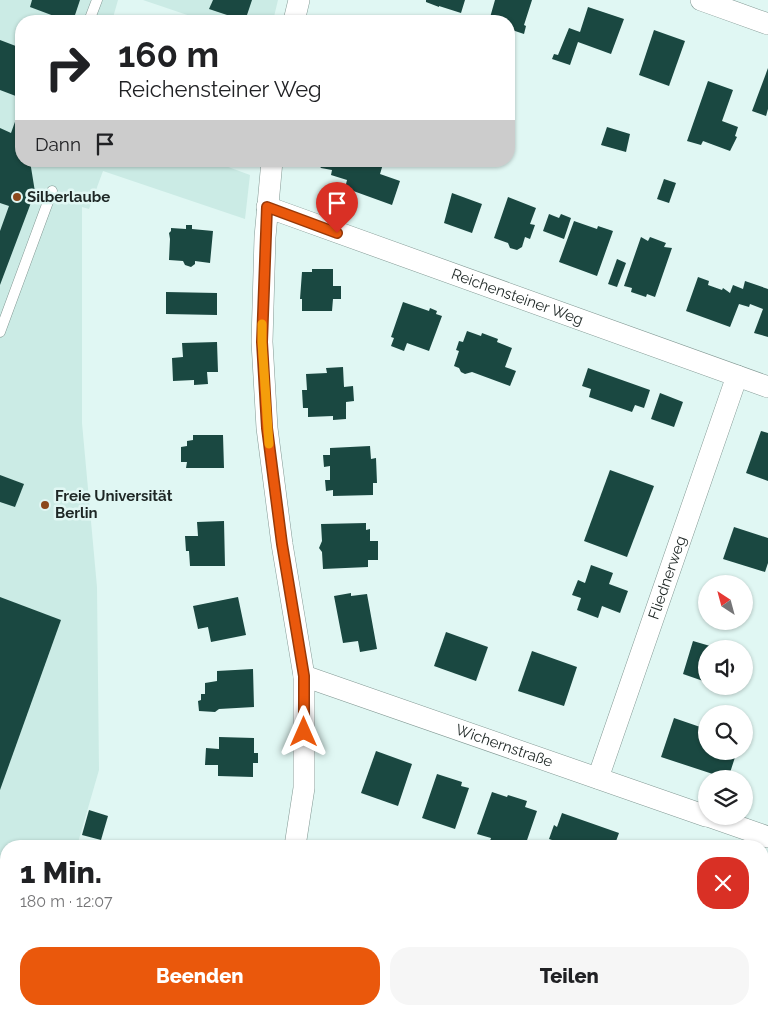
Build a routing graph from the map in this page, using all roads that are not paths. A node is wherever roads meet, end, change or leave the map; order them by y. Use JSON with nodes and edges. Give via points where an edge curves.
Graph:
{"nodes":[{"id":1,"x":97,"y":0,"type":"edge"},
{"id":2,"x":300,"y":0,"type":"edge"},
{"id":3,"x":701,"y":0,"type":"edge"},
{"id":4,"x":91,"y":15,"type":"edge"},
{"id":5,"x":296,"y":15,"type":"edge"},
{"id":6,"x":768,"y":24,"type":"edge"},
{"id":7,"x":271,"y":167,"type":"edge"},
{"id":8,"x":52,"y":191,"type":"dead end"},
{"id":9,"x":267,"y":207,"type":"junction"},
{"id":10,"x":0,"y":332,"type":"edge"},
{"id":11,"x":738,"y":376,"type":"junction"},
{"id":12,"x":768,"y":387,"type":"edge"},
{"id":13,"x":304,"y":676,"type":"junction"},
{"id":14,"x":598,"y":778,"type":"junction"},
{"id":15,"x":698,"y":813,"type":"edge"},
{"id":16,"x":733,"y":825,"type":"edge"},
{"id":17,"x":768,"y":837,"type":"edge"},
{"id":18,"x":296,"y":840,"type":"edge"}],
"edges":[{"from":1,"to":4,"type":"lane"},
{"from":2,"to":5,"type":"street"},
{"from":3,"to":6,"type":"street"},
{"from":7,"to":9,"type":"street"},
{"from":8,"to":10,"type":"lane"},
{"from":9,"to":11,"type":"street","name":"Reichensteiner Weg"},
{"from":9,"to":13,"type":"street","via":[[262,342],[267,428]]},
{"from":11,"to":12,"type":"street","name":"Reichensteiner Weg"},
{"from":11,"to":14,"type":"street","name":"Fliednerweg"},
{"from":13,"to":14,"type":"street","name":"Wichernstraße"},
{"from":13,"to":18,"type":"street","via":[[304,788]]},
{"from":14,"to":15,"type":"street","name":"Wichernstraße"},
{"from":16,"to":17,"type":"street","name":"Wichernstraße"}]}
